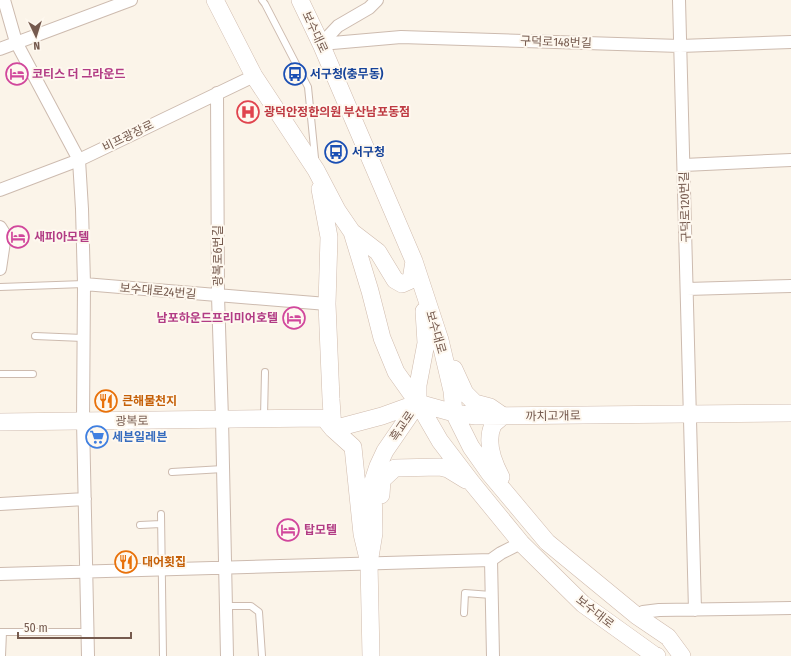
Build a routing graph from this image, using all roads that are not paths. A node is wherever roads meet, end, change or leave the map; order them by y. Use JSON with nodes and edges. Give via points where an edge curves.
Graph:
{"nodes":[{"id":1,"x":4,"y":0,"type":"edge"},
{"id":2,"x":131,"y":0,"type":"edge"},
{"id":3,"x":215,"y":0,"type":"edge"},
{"id":4,"x":262,"y":0,"type":"edge"},
{"id":5,"x":300,"y":0,"type":"edge"},
{"id":6,"x":376,"y":0,"type":"edge"},
{"id":7,"x":679,"y":0,"type":"edge"},
{"id":8,"x":16,"y":42,"type":"junction"},
{"id":9,"x":791,"y":42,"type":"edge"},
{"id":10,"x":321,"y":44,"type":"junction"},
{"id":11,"x":680,"y":46,"type":"junction"},
{"id":12,"x":0,"y":49,"type":"edge"},
{"id":13,"x":254,"y":76,"type":"junction"},
{"id":14,"x":217,"y":93,"type":"junction"},
{"id":15,"x":79,"y":160,"type":"junction"},
{"id":16,"x":791,"y":160,"type":"edge"},
{"id":17,"x":684,"y":165,"type":"junction"},
{"id":18,"x":316,"y":170,"type":"junction"},
{"id":19,"x":0,"y":190,"type":"edge"},
{"id":20,"x":2,"y":232,"type":"edge"},
{"id":21,"x":352,"y":232,"type":"junction"},
{"id":22,"x":414,"y":261,"type":"junction"},
{"id":23,"x":0,"y":269,"type":"edge"},
{"id":24,"x":84,"y":284,"type":"junction"},
{"id":25,"x":791,"y":286,"type":"edge"},
{"id":26,"x":0,"y":287,"type":"edge"},
{"id":27,"x":423,"y":287,"type":"junction"},
{"id":28,"x":687,"y":289,"type":"junction"},
{"id":29,"x":218,"y":296,"type":"junction"},
{"id":30,"x":327,"y":304,"type":"junction"},
{"id":31,"x":35,"y":336,"type":"dead end"},
{"id":32,"x":83,"y":338,"type":"junction"},
{"id":33,"x":266,"y":372,"type":"dead end"},
{"id":34,"x":0,"y":374,"type":"edge"},
{"id":35,"x":33,"y":374,"type":"dead end"},
{"id":36,"x":418,"y":403,"type":"junction"},
{"id":37,"x":454,"y":413,"type":"junction"},
{"id":38,"x":791,"y":413,"type":"edge"},
{"id":39,"x":690,"y":415,"type":"junction"},
{"id":40,"x":503,"y":416,"type":"junction"},
{"id":41,"x":264,"y":418,"type":"junction"},
{"id":42,"x":222,"y":419,"type":"junction"},
{"id":43,"x":83,"y":421,"type":"junction"},
{"id":44,"x":0,"y":422,"type":"edge"},
{"id":45,"x":333,"y":429,"type":"junction"},
{"id":46,"x":223,"y":469,"type":"junction"},
{"id":47,"x":172,"y":472,"type":"dead end"},
{"id":48,"x":472,"y":483,"type":"junction"},
{"id":49,"x":85,"y":499,"type":"junction"},
{"id":50,"x":0,"y":504,"type":"edge"},
{"id":51,"x":519,"y":509,"type":"junction"},
{"id":52,"x":162,"y":514,"type":"dead end"},
{"id":53,"x":140,"y":524,"type":"dead end"},
{"id":54,"x":161,"y":524,"type":"junction"},
{"id":55,"x":374,"y":533,"type":"junction"},
{"id":56,"x":521,"y":543,"type":"junction"},
{"id":57,"x":491,"y":560,"type":"junction"},
{"id":58,"x":369,"y":563,"type":"junction"},
{"id":59,"x":225,"y":568,"type":"junction"},
{"id":60,"x":163,"y":569,"type":"junction"},
{"id":61,"x":86,"y":572,"type":"junction"},
{"id":62,"x":0,"y":574,"type":"edge"},
{"id":63,"x":491,"y":594,"type":"junction"},
{"id":64,"x":226,"y":606,"type":"junction"},
{"id":65,"x":791,"y":608,"type":"edge"},
{"id":66,"x":695,"y":610,"type":"junction"},
{"id":67,"x":464,"y":613,"type":"dead end"},
{"id":68,"x":637,"y":616,"type":"junction"},
{"id":69,"x":1,"y":632,"type":"edge"},
{"id":70,"x":88,"y":632,"type":"junction"},
{"id":71,"x":2,"y":656,"type":"edge"},
{"id":72,"x":88,"y":656,"type":"edge"},
{"id":73,"x":163,"y":656,"type":"edge"},
{"id":74,"x":227,"y":656,"type":"edge"},
{"id":75,"x":262,"y":656,"type":"edge"},
{"id":76,"x":371,"y":656,"type":"edge"},
{"id":77,"x":493,"y":656,"type":"edge"},
{"id":78,"x":655,"y":656,"type":"edge"},
{"id":79,"x":682,"y":656,"type":"edge"}],
"edges":[{"from":1,"to":8,"type":"street"},
{"from":2,"to":8,"type":"street"},
{"from":3,"to":13,"type":"main road","name":"보수대로"},
{"from":4,"to":18,"type":"lane","via":[[308,87]]},
{"from":5,"to":10,"type":"main road","name":"보수대로"},
{"from":6,"to":10,"type":"street","via":[[369,8],[338,26]]},
{"from":7,"to":11,"type":"street","name":"구덕로120번길"},
{"from":8,"to":12,"type":"street"},
{"from":8,"to":15,"type":"street"},
{"from":9,"to":11,"type":"street","name":"구덕로148번길"},
{"from":10,"to":11,"type":"street","name":"구덕로148번길","via":[[401,37]]},
{"from":10,"to":22,"type":"main road","name":"보수대로"},
{"from":11,"to":17,"type":"street","name":"구덕로120번길"},
{"from":13,"to":14,"type":"street","name":"비프광장로"},
{"from":13,"to":18,"type":"main road","name":"보수대로"},
{"from":14,"to":15,"type":"street","name":"비프광장로"},
{"from":14,"to":29,"type":"street","name":"광복로6번길"},
{"from":15,"to":19,"type":"street","name":"비프광장로"},
{"from":15,"to":24,"type":"street"},
{"from":16,"to":17,"type":"street"},
{"from":17,"to":28,"type":"street","name":"구덕로120번길"},
{"from":18,"to":21,"type":"main road","name":"보수대로"},
{"from":18,"to":30,"type":"main road","name":"보수대로","via":[[329,237]]},
{"from":20,"to":23,"type":"street"},
{"from":21,"to":22,"type":"main road","via":[[378,252],[395,280],[402,284],[411,280]]},
{"from":21,"to":36,"type":"main road","name":"보수대로","via":[[382,338],[396,372]]},
{"from":22,"to":27,"type":"main road","name":"보수대로"},
{"from":24,"to":26,"type":"lane"},
{"from":24,"to":29,"type":"street","name":"보수대로24번길"},
{"from":24,"to":32,"type":"street"},
{"from":25,"to":28,"type":"street"},
{"from":27,"to":36,"type":"main road","name":"흑교로","via":[[426,343],[418,385]]},
{"from":27,"to":37,"type":"main road","name":"보수대로","via":[[440,340],[452,391]]},
{"from":27,"to":40,"type":"main road","via":[[436,309],[454,369],[465,393],[475,403],[490,407]]},
{"from":28,"to":39,"type":"street","name":"구덕로120번길"},
{"from":29,"to":30,"type":"street","name":"보수대로24번길"},
{"from":29,"to":42,"type":"street","name":"광복로6번길"},
{"from":30,"to":45,"type":"main road","name":"보수대로"},
{"from":31,"to":32,"type":"lane"},
{"from":32,"to":43,"type":"street"},
{"from":33,"to":41,"type":"lane"},
{"from":34,"to":35,"type":"lane"},
{"from":36,"to":37,"type":"main road","name":"까치고개로"},
{"from":36,"to":45,"type":"main road"},
{"from":36,"to":48,"type":"main road","name":"보수대로","via":[[440,441]]},
{"from":36,"to":55,"type":"main road","name":"흑교로","via":[[385,451],[378,466],[374,481]]},
{"from":37,"to":40,"type":"main road","name":"까치고개로"},
{"from":37,"to":51,"type":"main road","name":"보수대로","via":[[471,447]]},
{"from":38,"to":39,"type":"main road","name":"까치고개로"},
{"from":39,"to":40,"type":"main road","name":"까치고개로"},
{"from":39,"to":66,"type":"street"},
{"from":40,"to":51,"type":"main road","via":[[494,424],[490,450],[497,470]]},
{"from":41,"to":42,"type":"main road","name":"광복로"},
{"from":41,"to":45,"type":"main road","name":"광복로","via":[[324,418]]},
{"from":42,"to":43,"type":"main road","name":"광복로"},
{"from":42,"to":46,"type":"street","name":"광복로6번길"},
{"from":43,"to":44,"type":"main road","name":"광복로"},
{"from":43,"to":49,"type":"street"},
{"from":45,"to":58,"type":"main road","name":"흑교로","via":[[353,447],[362,534]]},
{"from":46,"to":47,"type":"lane"},
{"from":46,"to":59,"type":"street","name":"광복로6번길"},
{"from":48,"to":55,"type":"main road","via":[[444,468],[395,468],[382,480]]},
{"from":48,"to":56,"type":"main road","name":"보수대로"},
{"from":49,"to":50,"type":"street"},
{"from":49,"to":61,"type":"street"},
{"from":51,"to":68,"type":"main road","name":"보수대로","via":[[547,542]]},
{"from":52,"to":54,"type":"lane"},
{"from":53,"to":54,"type":"lane"},
{"from":54,"to":60,"type":"lane"},
{"from":55,"to":58,"type":"main road","name":"흑교로"},
{"from":56,"to":57,"type":"street"},
{"from":56,"to":78,"type":"main road","name":"보수대로","via":[[583,604]]},
{"from":57,"to":58,"type":"street"},
{"from":57,"to":63,"type":"street"},
{"from":58,"to":59,"type":"street"},
{"from":58,"to":76,"type":"main road","name":"흑교로"},
{"from":59,"to":60,"type":"street"},
{"from":59,"to":64,"type":"street","name":"광복로6번길"},
{"from":60,"to":61,"type":"street"},
{"from":60,"to":73,"type":"lane"},
{"from":61,"to":62,"type":"street"},
{"from":61,"to":70,"type":"street"},
{"from":63,"to":67,"type":"lane","via":[[465,593]]},
{"from":63,"to":77,"type":"street"},
{"from":64,"to":74,"type":"street","name":"광복로6번길"},
{"from":64,"to":75,"type":"lane","via":[[251,606],[259,612]]},
{"from":65,"to":66,"type":"street"},
{"from":66,"to":68,"type":"street","via":[[659,610],[643,612]]},
{"from":68,"to":79,"type":"main road","name":"보수대로","via":[[668,636]]},
{"from":69,"to":70,"type":"lane"},
{"from":69,"to":71,"type":"lane"},
{"from":70,"to":72,"type":"street"}]}
